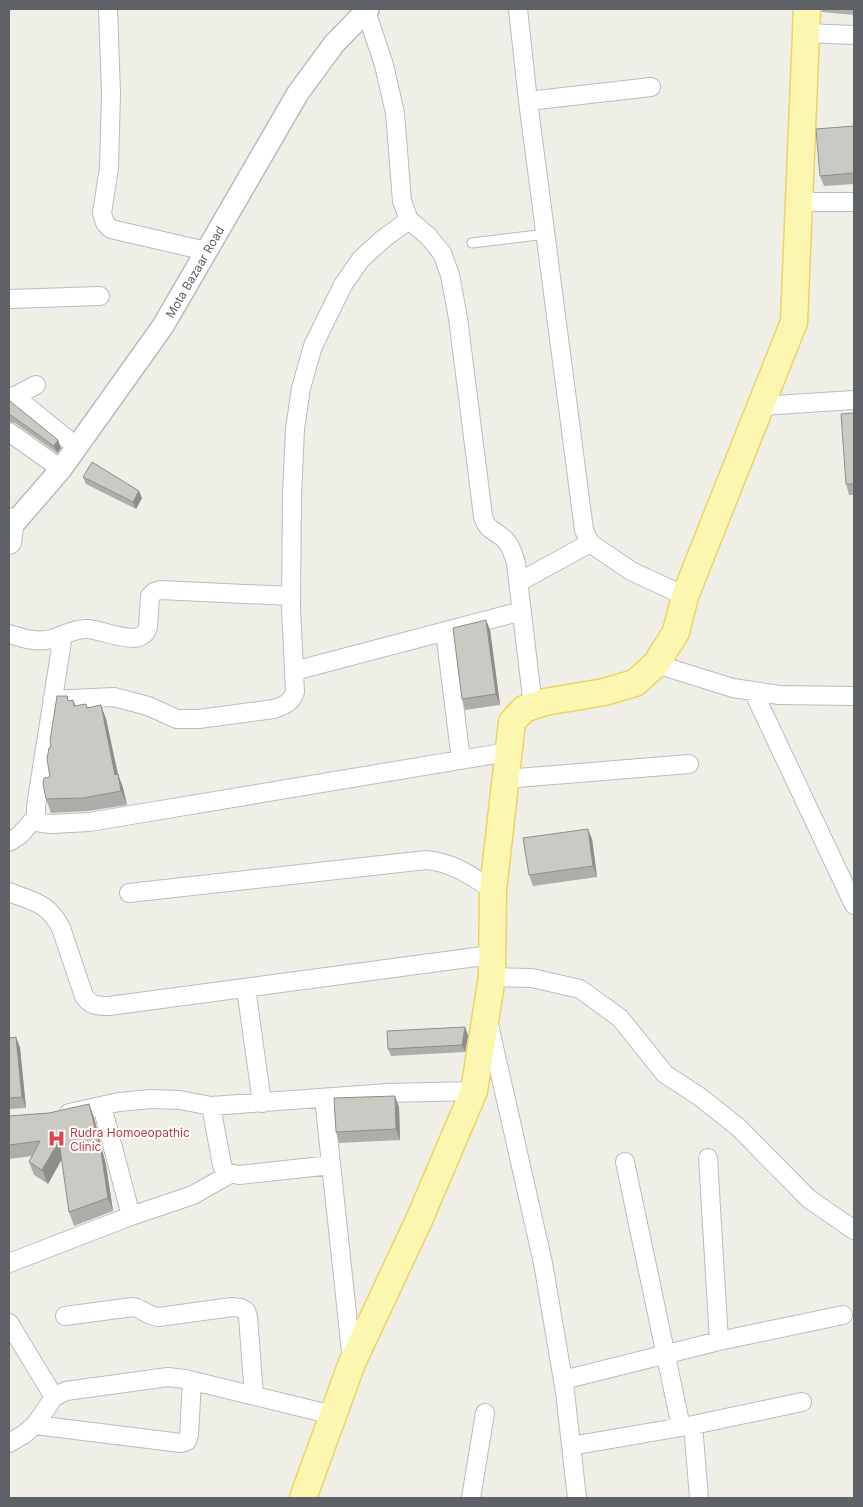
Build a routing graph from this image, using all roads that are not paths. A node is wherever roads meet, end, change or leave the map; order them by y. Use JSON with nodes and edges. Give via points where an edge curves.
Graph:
{"nodes":[{"id":1,"x":108,"y":9,"type":"edge"},
{"id":2,"x":518,"y":9,"type":"edge"},
{"id":3,"x":367,"y":10,"type":"edge"},
{"id":4,"x":806,"y":21,"type":"edge"},
{"id":5,"x":854,"y":35,"type":"edge"},
{"id":6,"x":651,"y":87,"type":"dead end"},
{"id":7,"x":528,"y":101,"type":"junction"},
{"id":8,"x":799,"y":202,"type":"junction"},
{"id":9,"x":854,"y":202,"type":"edge"},
{"id":10,"x":409,"y":220,"type":"junction"},
{"id":11,"x":546,"y":234,"type":"junction"},
{"id":12,"x":472,"y":243,"type":"dead end"},
{"id":13,"x":206,"y":251,"type":"junction"},
{"id":14,"x":100,"y":296,"type":"dead end"},
{"id":15,"x":9,"y":299,"type":"edge"},
{"id":16,"x":36,"y":384,"type":"dead end"},
{"id":17,"x":11,"y":398,"type":"edge"},
{"id":18,"x":854,"y":400,"type":"edge"},
{"id":19,"x":760,"y":406,"type":"junction"},
{"id":20,"x":9,"y":432,"type":"edge"},
{"id":21,"x":77,"y":447,"type":"junction"},
{"id":22,"x":61,"y":469,"type":"junction"},
{"id":23,"x":9,"y":530,"type":"edge"},
{"id":24,"x":590,"y":543,"type":"junction"},
{"id":25,"x":519,"y":582,"type":"junction"},
{"id":26,"x":291,"y":596,"type":"junction"},
{"id":27,"x":685,"y":596,"type":"junction"},
{"id":28,"x":522,"y":612,"type":"junction"},
{"id":29,"x":445,"y":632,"type":"junction"},
{"id":30,"x":9,"y":634,"type":"edge"},
{"id":31,"x":63,"y":635,"type":"junction"},
{"id":32,"x":656,"y":664,"type":"junction"},
{"id":33,"x":294,"y":671,"type":"junction"},
{"id":34,"x":753,"y":691,"type":"junction"},
{"id":35,"x":854,"y":696,"type":"edge"},
{"id":36,"x":52,"y":700,"type":"junction"},
{"id":37,"x":533,"y":706,"type":"junction"},
{"id":38,"x":508,"y":752,"type":"junction"},
{"id":39,"x":461,"y":760,"type":"junction"},
{"id":40,"x":689,"y":764,"type":"dead end"},
{"id":41,"x":505,"y":779,"type":"junction"},
{"id":42,"x":36,"y":817,"type":"junction"},
{"id":43,"x":9,"y":842,"type":"edge"},
{"id":44,"x":493,"y":890,"type":"junction"},
{"id":45,"x":9,"y":892,"type":"edge"},
{"id":46,"x":129,"y":894,"type":"dead end"},
{"id":47,"x":854,"y":904,"type":"edge"},
{"id":48,"x":492,"y":966,"type":"junction"},
{"id":49,"x":246,"y":988,"type":"junction"},
{"id":50,"x":486,"y":1015,"type":"junction"},
{"id":51,"x":474,"y":1091,"type":"junction"},
{"id":52,"x":324,"y":1098,"type":"junction"},
{"id":53,"x":262,"y":1102,"type":"junction"},
{"id":54,"x":102,"y":1106,"type":"junction"},
{"id":55,"x":211,"y":1106,"type":"junction"},
{"id":56,"x":53,"y":1116,"type":"edge"},
{"id":57,"x":708,"y":1158,"type":"dead end"},
{"id":58,"x":624,"y":1162,"type":"dead end"},
{"id":59,"x":331,"y":1164,"type":"junction"},
{"id":60,"x":230,"y":1174,"type":"junction"},
{"id":61,"x":131,"y":1216,"type":"junction"},
{"id":62,"x":854,"y":1230,"type":"edge"},
{"id":63,"x":9,"y":1263,"type":"edge"},
{"id":64,"x":65,"y":1316,"type":"dead end"},
{"id":65,"x":843,"y":1316,"type":"dead end"},
{"id":66,"x":9,"y":1323,"type":"edge"},
{"id":67,"x":720,"y":1341,"type":"junction"},
{"id":68,"x":666,"y":1355,"type":"junction"},
{"id":69,"x":352,"y":1364,"type":"junction"},
{"id":70,"x":563,"y":1380,"type":"junction"},
{"id":71,"x":192,"y":1381,"type":"junction"},
{"id":72,"x":254,"y":1395,"type":"junction"},
{"id":73,"x":54,"y":1397,"type":"junction"},
{"id":74,"x":802,"y":1402,"type":"dead end"},
{"id":75,"x":486,"y":1413,"type":"dead end"},
{"id":76,"x":334,"y":1415,"type":"junction"},
{"id":77,"x":35,"y":1425,"type":"junction"},
{"id":78,"x":687,"y":1426,"type":"junction"},
{"id":79,"x":9,"y":1443,"type":"edge"},
{"id":80,"x":571,"y":1446,"type":"junction"},
{"id":81,"x":303,"y":1498,"type":"edge"},
{"id":82,"x":471,"y":1498,"type":"edge"},
{"id":83,"x":577,"y":1498,"type":"edge"},
{"id":84,"x":699,"y":1498,"type":"edge"}],
"edges":[{"from":1,"to":13,"type":"street","via":[[111,93],[109,168],[102,213],[105,223],[111,229]]},
{"from":2,"to":7,"type":"street"},
{"from":3,"to":10,"type":"street","via":[[395,113],[402,201]]},
{"from":3,"to":13,"type":"street","name":"Mota Bazaar Road","via":[[334,44],[298,93]]},
{"from":4,"to":5,"type":"street"},
{"from":4,"to":8,"type":"main road"},
{"from":6,"to":7,"type":"street"},
{"from":7,"to":11,"type":"street"},
{"from":8,"to":9,"type":"street"},
{"from":8,"to":19,"type":"main road","via":[[794,322]]},
{"from":10,"to":25,"type":"street","via":[[442,253],[450,275],[483,516],[492,531],[510,545]]},
{"from":10,"to":26,"type":"street","via":[[361,259],[343,285],[313,346],[300,388],[295,429]]},
{"from":11,"to":12,"type":"lane"},
{"from":11,"to":24,"type":"street","via":[[584,530]]},
{"from":13,"to":21,"type":"street","name":"Mota Bazaar Road","via":[[163,326]]},
{"from":14,"to":15,"type":"street"},
{"from":16,"to":17,"type":"street"},
{"from":17,"to":21,"type":"street"},
{"from":18,"to":19,"type":"street"},
{"from":19,"to":27,"type":"main road"},
{"from":20,"to":22,"type":"street"},
{"from":21,"to":22,"type":"street","name":"Mota Bazaar Road"},
{"from":22,"to":23,"type":"street","name":"Mota Bazaar Road"},
{"from":24,"to":25,"type":"street"},
{"from":24,"to":27,"type":"street","via":[[630,571]]},
{"from":25,"to":28,"type":"street"},
{"from":26,"to":31,"type":"street","via":[[160,590],[150,596],[148,627],[142,636],[133,638],[87,629]]},
{"from":26,"to":33,"type":"street"},
{"from":27,"to":32,"type":"main road","via":[[676,632]]},
{"from":28,"to":29,"type":"street"},
{"from":28,"to":37,"type":"street"},
{"from":29,"to":33,"type":"street"},
{"from":29,"to":39,"type":"street"},
{"from":30,"to":31,"type":"street","via":[[36,640]]},
{"from":31,"to":36,"type":"street"},
{"from":32,"to":34,"type":"street"},
{"from":32,"to":37,"type":"main road","via":[[636,683]]},
{"from":33,"to":36,"type":"street","via":[[295,692],[292,701],[285,706],[199,719],[177,719],[148,706],[114,697]]},
{"from":34,"to":35,"type":"street","via":[[780,695]]},
{"from":34,"to":47,"type":"street"},
{"from":36,"to":42,"type":"street"},
{"from":37,"to":38,"type":"main road","via":[[524,709],[512,722]]},
{"from":38,"to":39,"type":"street"},
{"from":38,"to":41,"type":"main road"},
{"from":39,"to":42,"type":"street","via":[[90,822],[52,824],[41,822]]},
{"from":40,"to":41,"type":"street"},
{"from":41,"to":44,"type":"main road"},
{"from":42,"to":43,"type":"street"},
{"from":44,"to":46,"type":"street","via":[[450,864],[426,860]]},
{"from":44,"to":48,"type":"main road"},
{"from":45,"to":49,"type":"street","via":[[48,909],[57,919],[84,996],[97,1006]]},
{"from":48,"to":49,"type":"street"},
{"from":48,"to":50,"type":"main road"},
{"from":48,"to":62,"type":"street","via":[[580,989],[620,1018],[665,1074],[738,1126],[809,1199]]},
{"from":49,"to":53,"type":"street"},
{"from":50,"to":51,"type":"main road"},
{"from":50,"to":70,"type":"street","via":[[543,1263]]},
{"from":51,"to":52,"type":"street"},
{"from":51,"to":69,"type":"main road"},
{"from":52,"to":53,"type":"street"},
{"from":52,"to":59,"type":"street"},
{"from":53,"to":55,"type":"street"},
{"from":54,"to":55,"type":"street","via":[[151,1099]]},
{"from":54,"to":56,"type":"street"},
{"from":54,"to":61,"type":"street"},
{"from":55,"to":60,"type":"street","via":[[222,1165]]},
{"from":57,"to":67,"type":"street"},
{"from":58,"to":68,"type":"street"},
{"from":59,"to":60,"type":"street"},
{"from":59,"to":69,"type":"street"},
{"from":60,"to":61,"type":"street","via":[[193,1195]]},
{"from":61,"to":63,"type":"street"},
{"from":64,"to":72,"type":"street","via":[[140,1308],[150,1316],[159,1317],[241,1308],[248,1317]]},
{"from":65,"to":67,"type":"street"},
{"from":66,"to":73,"type":"street"},
{"from":67,"to":68,"type":"street"},
{"from":68,"to":70,"type":"street"},
{"from":68,"to":78,"type":"street"},
{"from":69,"to":76,"type":"main road"},
{"from":70,"to":80,"type":"street"},
{"from":71,"to":72,"type":"street"},
{"from":71,"to":73,"type":"street","via":[[168,1377],[141,1380],[66,1391]]},
{"from":71,"to":77,"type":"street","via":[[189,1435],[187,1441],[181,1443]]},
{"from":72,"to":76,"type":"street"},
{"from":73,"to":77,"type":"street"},
{"from":74,"to":78,"type":"street"},
{"from":75,"to":82,"type":"street"},
{"from":76,"to":81,"type":"main road"},
{"from":77,"to":79,"type":"street"},
{"from":78,"to":80,"type":"street"},
{"from":78,"to":84,"type":"street"},
{"from":80,"to":83,"type":"street"}]}
